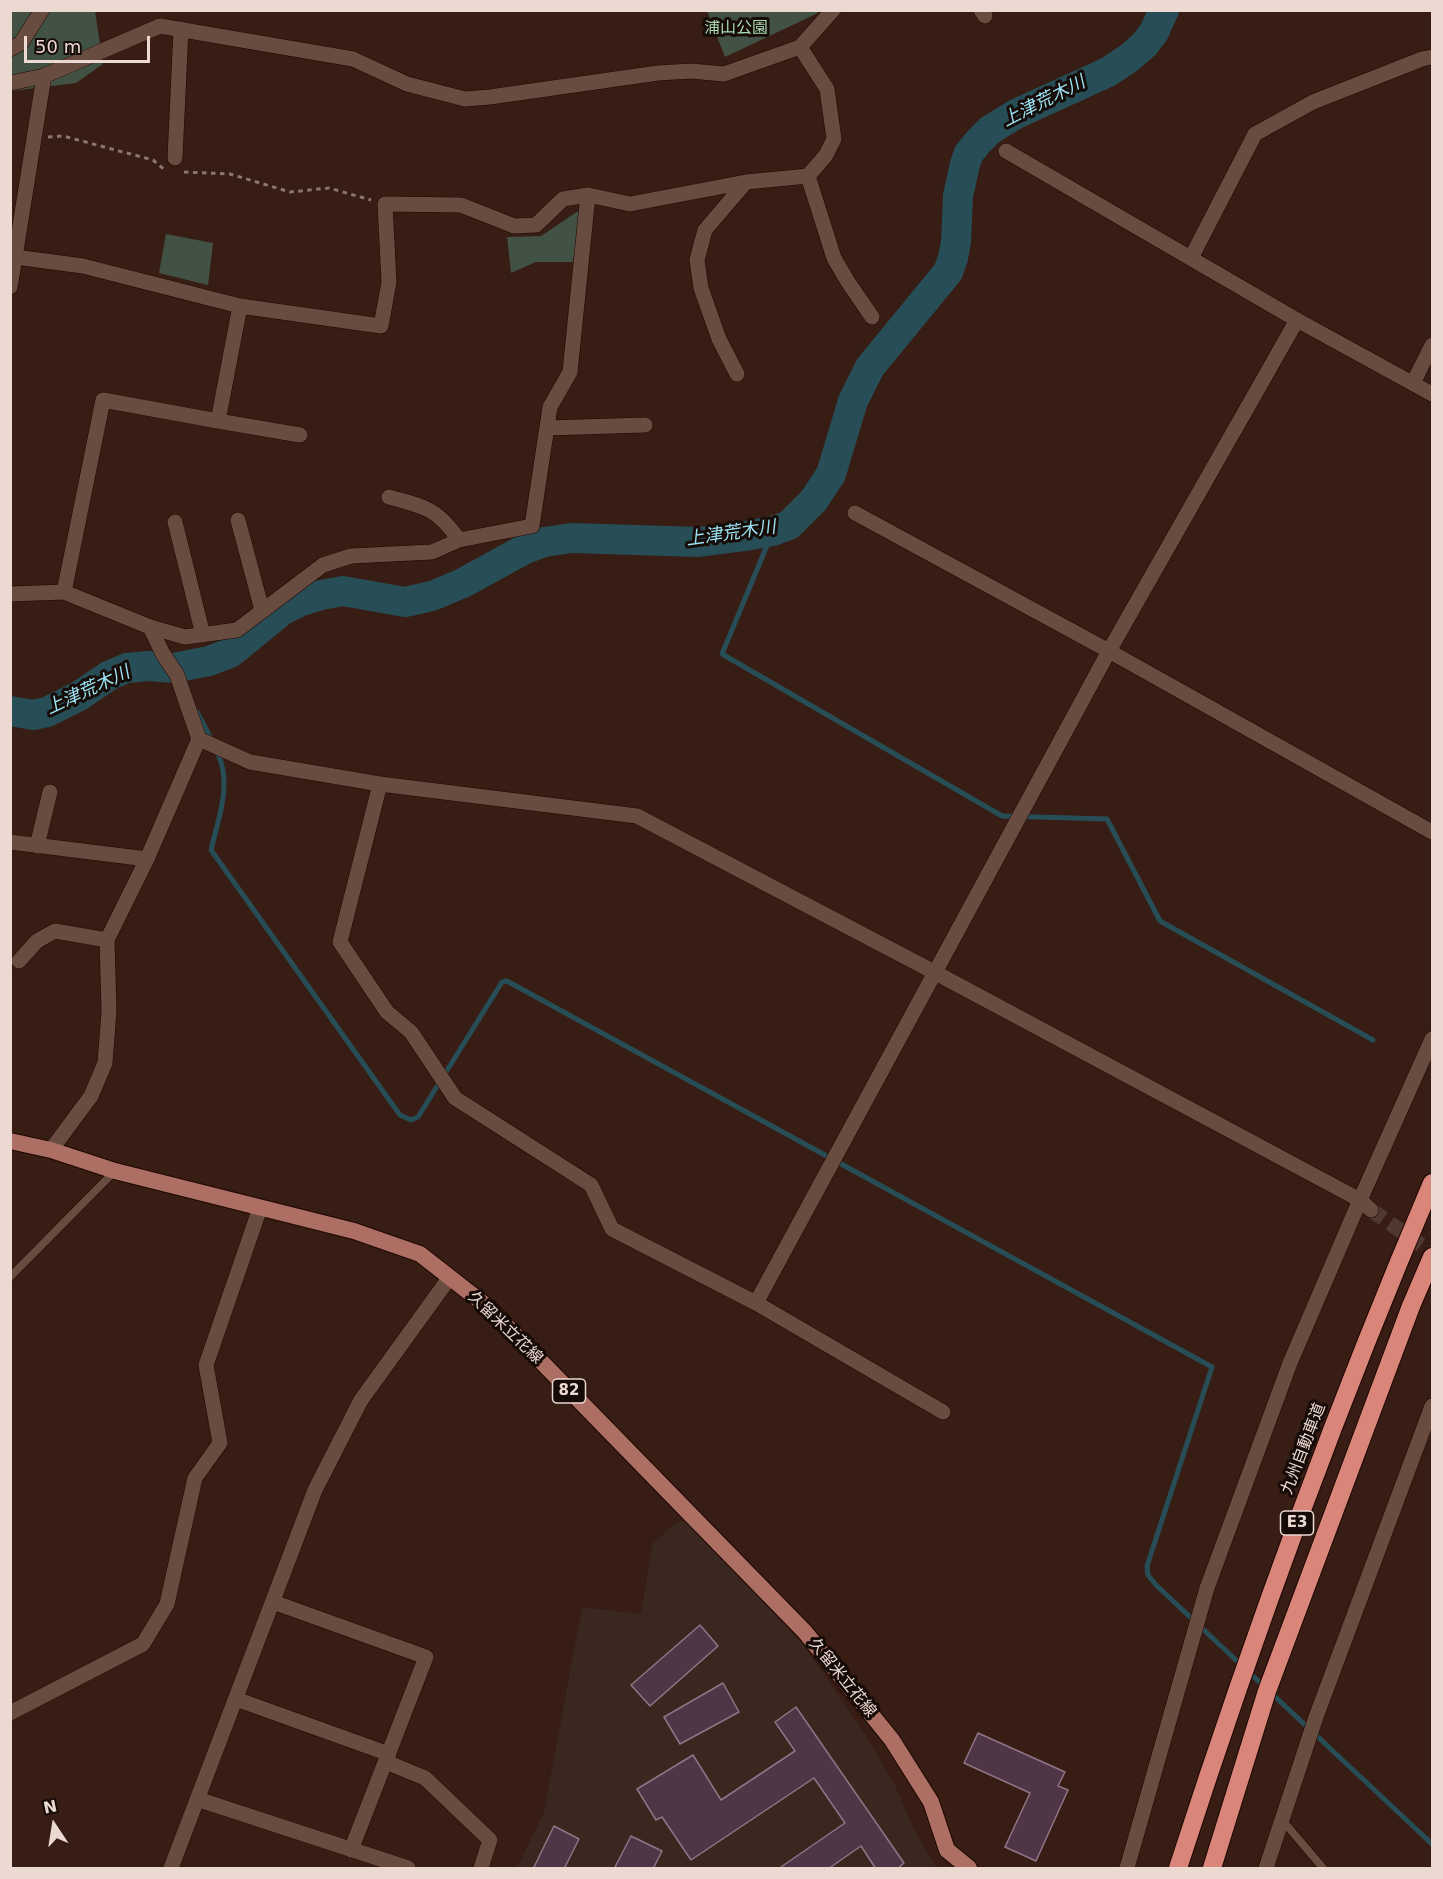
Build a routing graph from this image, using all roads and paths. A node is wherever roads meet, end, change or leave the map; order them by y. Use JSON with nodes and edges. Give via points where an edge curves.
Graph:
{"nodes":[{"id":1,"x":42,"y":10,"type":"edge"},
{"id":2,"x":833,"y":10,"type":"edge"},
{"id":3,"x":181,"y":29,"type":"junction"},
{"id":4,"x":800,"y":47,"type":"junction"},
{"id":5,"x":10,"y":49,"type":"edge"},
{"id":6,"x":1432,"y":57,"type":"edge"},
{"id":7,"x":44,"y":76,"type":"junction"},
{"id":8,"x":10,"y":83,"type":"edge"},
{"id":9,"x":35,"y":138,"type":"junction"},
{"id":10,"x":1006,"y":151,"type":"dead end"},
{"id":11,"x":174,"y":158,"type":"dead end"},
{"id":12,"x":808,"y":176,"type":"junction"},
{"id":13,"x":746,"y":182,"type":"junction"},
{"id":14,"x":588,"y":195,"type":"junction"},
{"id":15,"x":17,"y":204,"type":"edge"},
{"id":16,"x":385,"y":204,"type":"junction"},
{"id":17,"x":15,"y":257,"type":"junction"},
{"id":18,"x":1191,"y":258,"type":"junction"},
{"id":19,"x":10,"y":287,"type":"edge"},
{"id":20,"x":240,"y":306,"type":"junction"},
{"id":21,"x":872,"y":317,"type":"dead end"},
{"id":22,"x":1297,"y":320,"type":"junction"},
{"id":23,"x":1432,"y":345,"type":"edge"},
{"id":24,"x":737,"y":374,"type":"dead end"},
{"id":25,"x":1413,"y":382,"type":"junction"},
{"id":26,"x":1432,"y":394,"type":"edge"},
{"id":27,"x":218,"y":421,"type":"junction"},
{"id":28,"x":645,"y":425,"type":"dead end"},
{"id":29,"x":547,"y":428,"type":"junction"},
{"id":30,"x":300,"y":435,"type":"dead end"},
{"id":31,"x":389,"y":497,"type":"dead end"},
{"id":32,"x":855,"y":513,"type":"dead end"},
{"id":33,"x":238,"y":520,"type":"dead end"},
{"id":34,"x":175,"y":522,"type":"dead end"},
{"id":35,"x":459,"y":540,"type":"junction"},
{"id":36,"x":64,"y":592,"type":"junction"},
{"id":37,"x":10,"y":594,"type":"edge"},
{"id":38,"x":262,"y":610,"type":"junction"},
{"id":39,"x":150,"y":627,"type":"junction"},
{"id":40,"x":203,"y":635,"type":"junction"},
{"id":41,"x":1109,"y":651,"type":"junction"},
{"id":42,"x":200,"y":739,"type":"junction"},
{"id":43,"x":380,"y":784,"type":"junction"},
{"id":44,"x":50,"y":792,"type":"dead end"},
{"id":45,"x":1432,"y":832,"type":"edge"},
{"id":46,"x":10,"y":842,"type":"edge"},
{"id":47,"x":37,"y":846,"type":"junction"},
{"id":48,"x":147,"y":860,"type":"junction"},
{"id":49,"x":107,"y":940,"type":"junction"},
{"id":50,"x":19,"y":961,"type":"dead end"},
{"id":51,"x":934,"y":972,"type":"junction"},
{"id":52,"x":1432,"y":1039,"type":"edge"},
{"id":53,"x":10,"y":1141,"type":"edge"},
{"id":54,"x":51,"y":1150,"type":"junction"},
{"id":55,"x":115,"y":1171,"type":"junction"},
{"id":56,"x":1432,"y":1184,"type":"edge"},
{"id":57,"x":1366,"y":1205,"type":"junction"},
{"id":58,"x":260,"y":1208,"type":"junction"},
{"id":59,"x":1432,"y":1257,"type":"edge"},
{"id":60,"x":10,"y":1277,"type":"edge"},
{"id":61,"x":450,"y":1277,"type":"junction"},
{"id":62,"x":756,"y":1303,"type":"junction"},
{"id":63,"x":1432,"y":1406,"type":"edge"},
{"id":64,"x":943,"y":1412,"type":"dead end"},
{"id":65,"x":273,"y":1602,"type":"junction"},
{"id":66,"x":236,"y":1698,"type":"junction"},
{"id":67,"x":10,"y":1713,"type":"edge"},
{"id":68,"x":387,"y":1758,"type":"junction"},
{"id":69,"x":197,"y":1798,"type":"junction"},
{"id":70,"x":1282,"y":1820,"type":"junction"},
{"id":71,"x":351,"y":1850,"type":"junction"},
{"id":72,"x":171,"y":1869,"type":"edge"},
{"id":73,"x":408,"y":1869,"type":"edge"},
{"id":74,"x":481,"y":1869,"type":"edge"},
{"id":75,"x":969,"y":1869,"type":"edge"},
{"id":76,"x":1127,"y":1869,"type":"edge"},
{"id":77,"x":1178,"y":1869,"type":"edge"},
{"id":78,"x":1212,"y":1869,"type":"edge"},
{"id":79,"x":1266,"y":1869,"type":"edge"},
{"id":80,"x":1323,"y":1869,"type":"edge"}],
"edges":[{"from":1,"to":5,"type":"street","via":[[21,43]]},
{"from":2,"to":4,"type":"street"},
{"from":3,"to":4,"type":"street","via":[[353,59],[407,84],[465,99],[658,73],[724,74]]},
{"from":3,"to":7,"type":"street","via":[[160,26]]},
{"from":3,"to":11,"type":"street"},
{"from":4,"to":12,"type":"street","via":[[827,89],[834,139]]},
{"from":6,"to":18,"type":"street","via":[[1313,102],[1255,134]]},
{"from":7,"to":8,"type":"street"},
{"from":7,"to":9,"type":"street"},
{"from":9,"to":15,"type":"street"},
{"from":9,"to":16,"type":"path","via":[[63,136],[153,160],[163,171],[230,174],[290,192],[329,188]]},
{"from":10,"to":18,"type":"street"},
{"from":12,"to":13,"type":"street"},
{"from":12,"to":21,"type":"street","via":[[834,258]]},
{"from":13,"to":14,"type":"street","via":[[630,204]]},
{"from":13,"to":24,"type":"street","via":[[705,230],[697,260],[701,288],[719,339]]},
{"from":14,"to":16,"type":"street","via":[[564,199],[536,225],[514,226],[460,205]]},
{"from":14,"to":29,"type":"street","via":[[570,372],[550,407]]},
{"from":15,"to":17,"type":"street"},
{"from":16,"to":20,"type":"street","via":[[389,282],[381,326]]},
{"from":17,"to":19,"type":"street"},
{"from":17,"to":20,"type":"street","via":[[83,266]]},
{"from":18,"to":22,"type":"street"},
{"from":20,"to":27,"type":"street"},
{"from":22,"to":25,"type":"street"},
{"from":22,"to":41,"type":"street"},
{"from":23,"to":25,"type":"street"},
{"from":25,"to":26,"type":"street"},
{"from":27,"to":30,"type":"street"},
{"from":27,"to":36,"type":"street","via":[[103,400]]},
{"from":28,"to":29,"type":"street"},
{"from":29,"to":35,"type":"street","via":[[532,526]]},
{"from":31,"to":35,"type":"street","via":[[430,508]]},
{"from":32,"to":41,"type":"street"},
{"from":33,"to":38,"type":"street"},
{"from":34,"to":40,"type":"street"},
{"from":35,"to":38,"type":"street","via":[[432,552],[351,556],[323,565]]},
{"from":36,"to":37,"type":"street"},
{"from":36,"to":39,"type":"street"},
{"from":38,"to":40,"type":"street","via":[[237,630]]},
{"from":39,"to":40,"type":"street","via":[[185,638]]},
{"from":39,"to":42,"type":"street","via":[[177,675]]},
{"from":41,"to":45,"type":"street"},
{"from":41,"to":51,"type":"street"},
{"from":42,"to":43,"type":"street","via":[[250,762]]},
{"from":42,"to":48,"type":"street"},
{"from":43,"to":51,"type":"street","via":[[637,816]]},
{"from":43,"to":62,"type":"street","via":[[340,942],[387,1012],[411,1032],[455,1098],[591,1185],[612,1229]]},
{"from":44,"to":47,"type":"street"},
{"from":46,"to":47,"type":"street"},
{"from":47,"to":48,"type":"street"},
{"from":48,"to":49,"type":"street"},
{"from":49,"to":50,"type":"street","via":[[54,931],[37,940]]},
{"from":49,"to":54,"type":"street","via":[[109,1011],[105,1063],[91,1096]]},
{"from":51,"to":57,"type":"street"},
{"from":51,"to":62,"type":"street"},
{"from":52,"to":57,"type":"street"},
{"from":53,"to":54,"type":"main road","name":"久留米立花線","number":"82"},
{"from":54,"to":55,"type":"main road","name":"久留米立花線","number":"82"},
{"from":55,"to":58,"type":"main road","name":"久留米立花線","number":"82"},
{"from":55,"to":60,"type":"lane"},
{"from":56,"to":77,"type":"highway","name":"九州自動車道","number":"E3","via":[[1383,1298],[1275,1580]]},
{"from":57,"to":76,"type":"street","via":[[1290,1363],[1207,1588]]},
{"from":58,"to":61,"type":"main road","name":"久留米立花線","number":"82","via":[[354,1231],[420,1254]]},
{"from":58,"to":67,"type":"street","via":[[206,1365],[220,1443],[195,1478],[167,1604],[143,1644]]},
{"from":59,"to":78,"type":"highway","number":"E3","via":[[1267,1691]]},
{"from":61,"to":65,"type":"street","via":[[361,1400],[315,1490]]},
{"from":61,"to":75,"type":"main road","name":"久留米立花線","number":"82","via":[[489,1308],[806,1632],[892,1740],[931,1802],[947,1850]]},
{"from":62,"to":64,"type":"street"},
{"from":63,"to":70,"type":"street","via":[[1316,1717]]},
{"from":65,"to":66,"type":"street"},
{"from":65,"to":68,"type":"street","via":[[426,1657]]},
{"from":66,"to":68,"type":"street"},
{"from":66,"to":69,"type":"street"},
{"from":68,"to":71,"type":"street"},
{"from":68,"to":74,"type":"street","via":[[425,1778],[490,1840]]},
{"from":69,"to":71,"type":"street"},
{"from":69,"to":72,"type":"street"},
{"from":70,"to":79,"type":"street"},
{"from":70,"to":80,"type":"lane"},
{"from":71,"to":73,"type":"street"}]}
